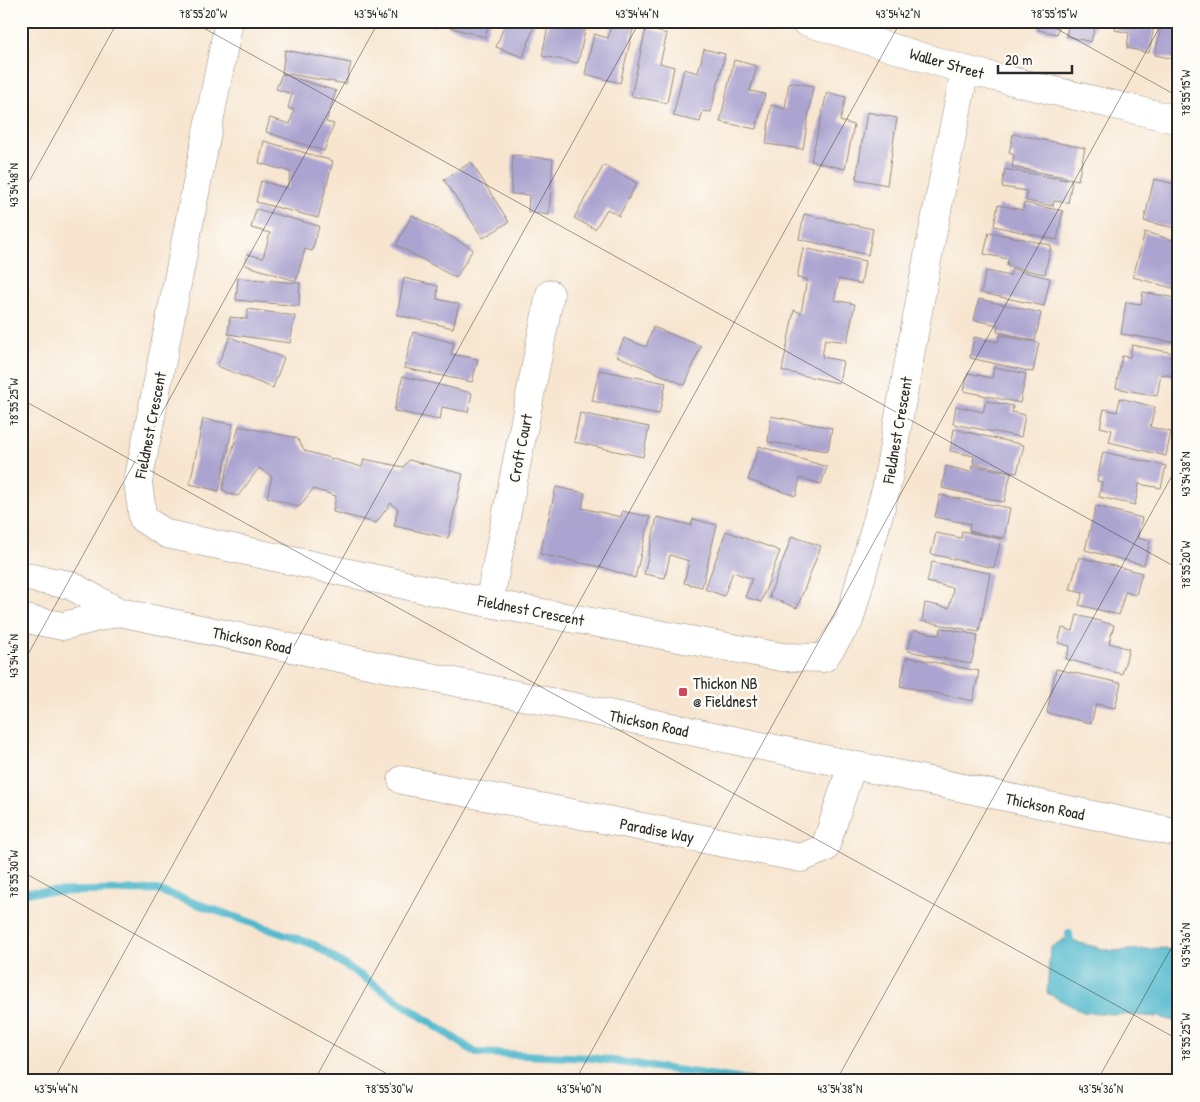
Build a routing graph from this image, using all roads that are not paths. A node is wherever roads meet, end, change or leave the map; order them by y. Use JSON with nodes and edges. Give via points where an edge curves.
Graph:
{"nodes":[{"id":1,"x":229,"y":21,"type":"edge"},
{"id":2,"x":804,"y":21,"type":"edge"},
{"id":3,"x":965,"y":70,"type":"junction"},
{"id":4,"x":1179,"y":120,"type":"edge"},
{"id":5,"x":550,"y":294,"type":"dead end"},
{"id":6,"x":21,"y":576,"type":"edge"},
{"id":7,"x":489,"y":602,"type":"junction"},
{"id":8,"x":119,"y":612,"type":"junction"},
{"id":9,"x":21,"y":618,"type":"edge"},
{"id":10,"x":852,"y":765,"type":"junction"},
{"id":11,"x":402,"y":780,"type":"dead end"},
{"id":12,"x":1179,"y":833,"type":"edge"}],
"edges":[{"from":1,"to":7,"type":"street","name":"Fieldnest Crescent","via":[[138,482],[143,519],[168,534]]},
{"from":2,"to":3,"type":"street","name":"Waller Street"},
{"from":3,"to":4,"type":"street","name":"Waller Street"},
{"from":3,"to":7,"type":"street","name":"Fieldnest Crescent","via":[[886,488],[849,621],[824,658],[782,657]]},
{"from":5,"to":7,"type":"street","name":"Croft Court"},
{"from":6,"to":8,"type":"street","name":"Thickson Road","via":[[70,585]]},
{"from":8,"to":9,"type":"street","name":"Thickson Road","via":[[63,626]]},
{"from":8,"to":10,"type":"street","name":"Thickson Road"},
{"from":10,"to":11,"type":"street","name":"Paradise Way","via":[[825,848],[801,858]]},
{"from":10,"to":12,"type":"street","name":"Thickson Road"}]}
